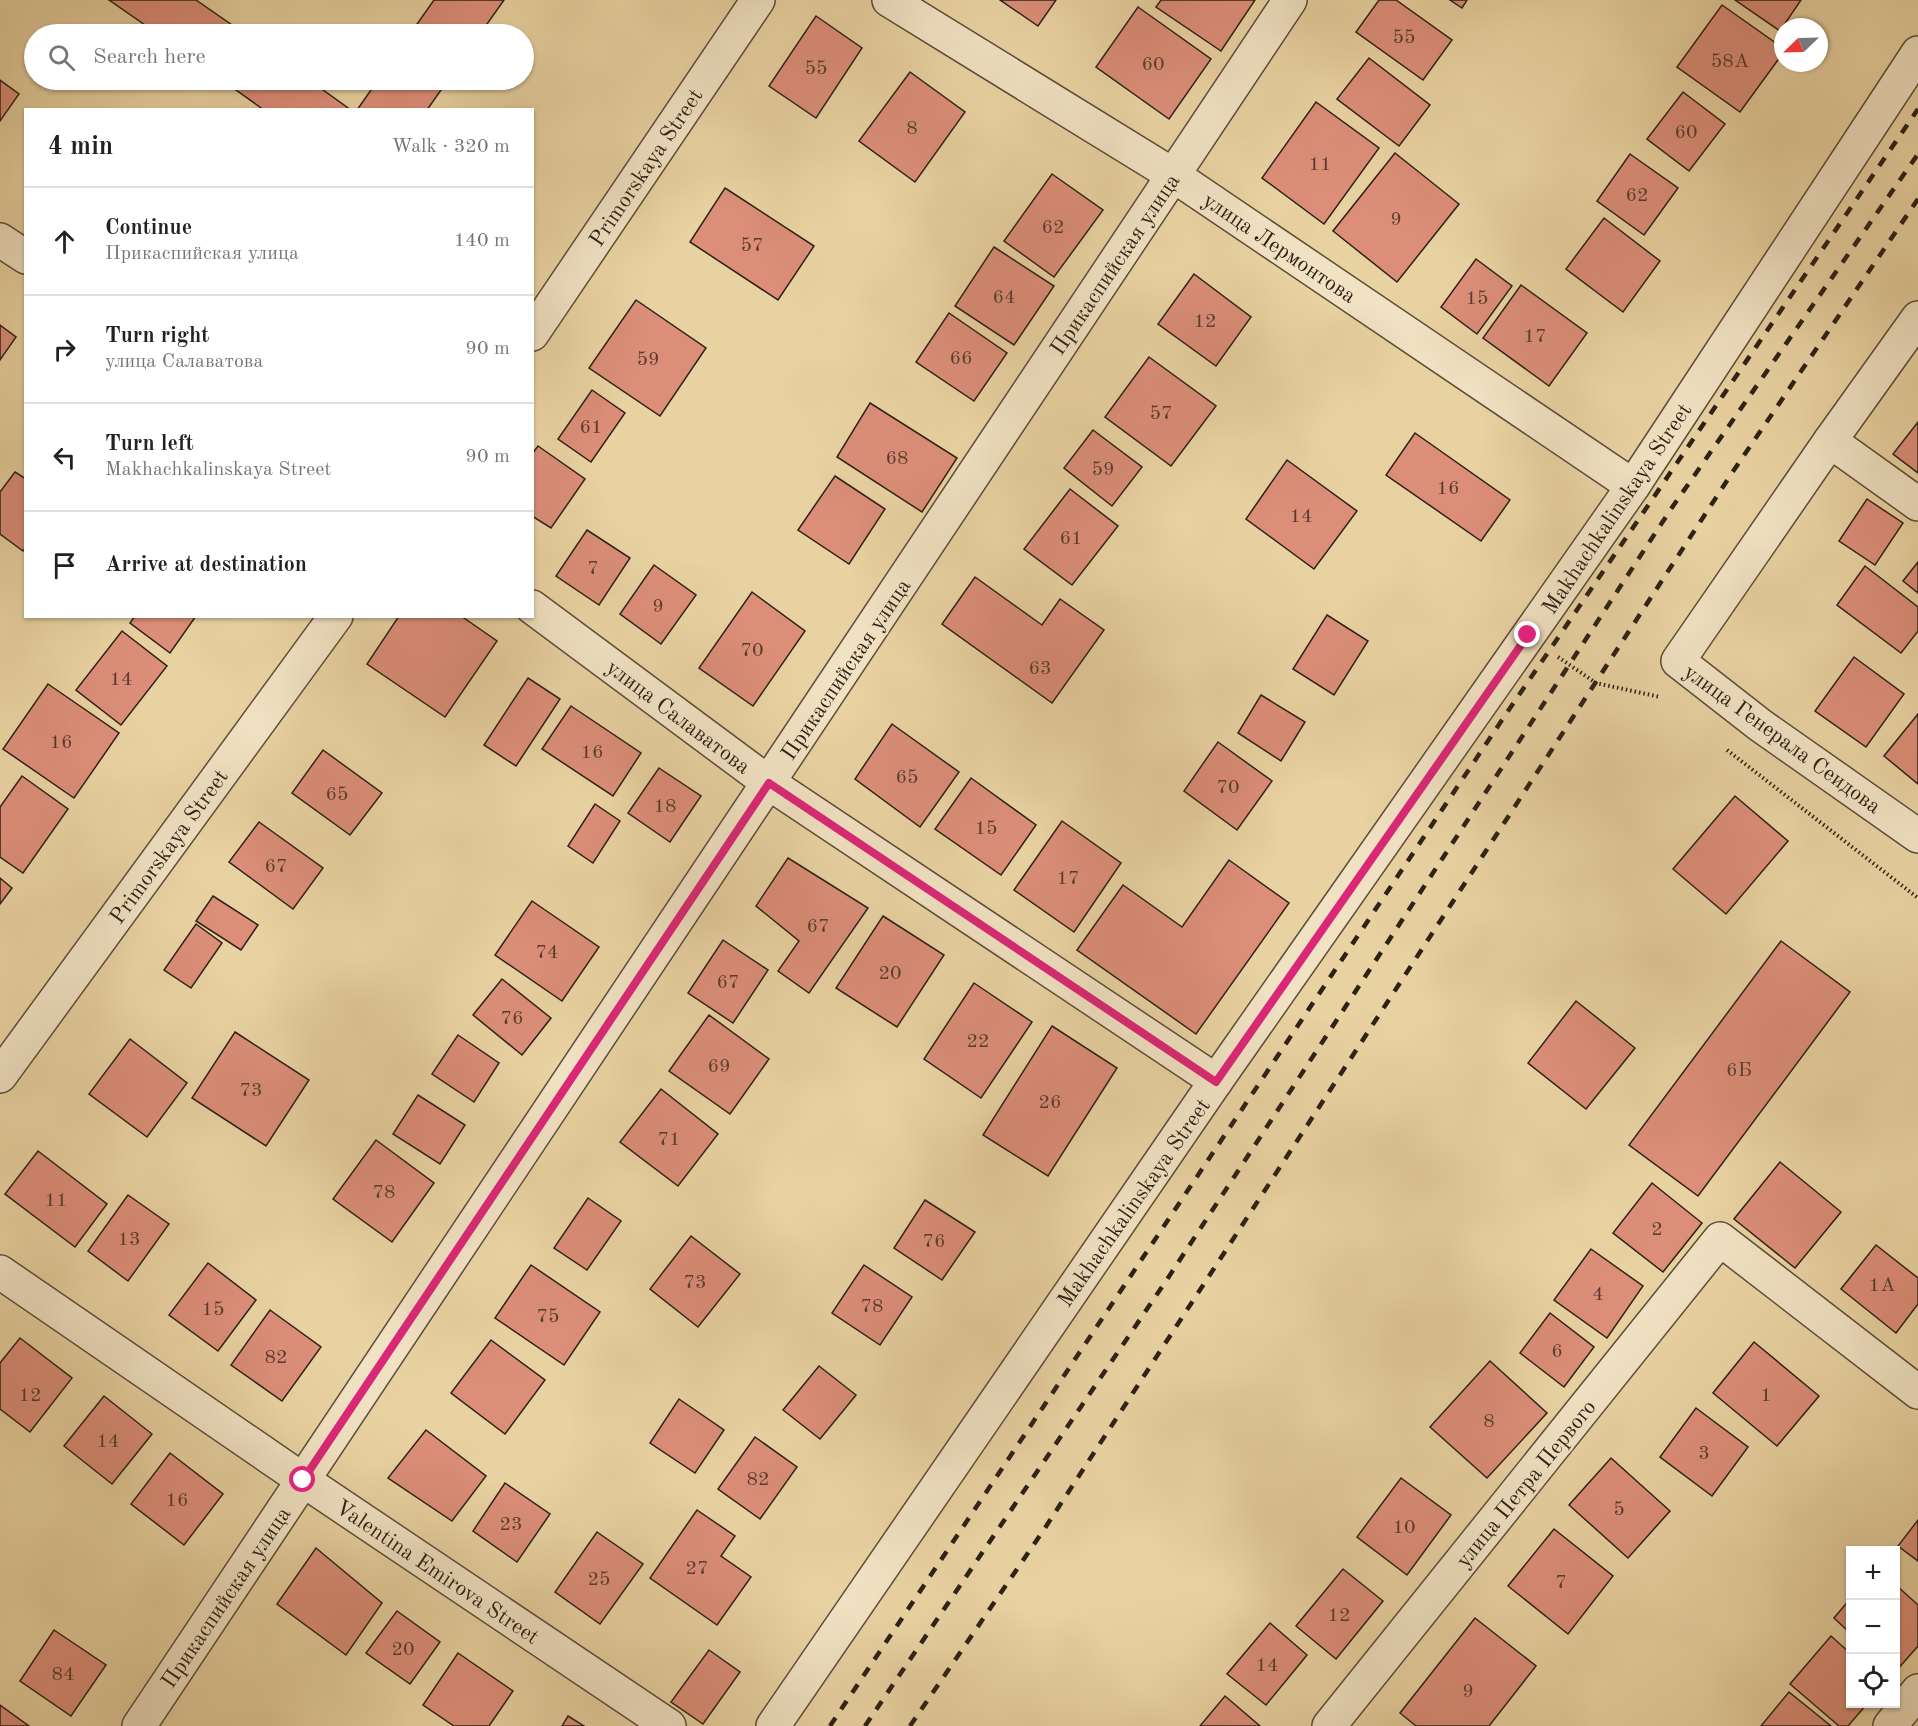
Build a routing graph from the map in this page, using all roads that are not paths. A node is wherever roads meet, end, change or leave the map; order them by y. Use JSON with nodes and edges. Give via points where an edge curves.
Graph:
{"nodes":[{"id":1,"x":758,"y":0,"type":"edge"},
{"id":2,"x":889,"y":0,"type":"edge"},
{"id":3,"x":1290,"y":0,"type":"edge"},
{"id":4,"x":1918,"y":53,"type":"edge"},
{"id":5,"x":1173,"y":175,"type":"junction"},
{"id":6,"x":0,"y":240,"type":"edge"},
{"id":7,"x":24,"y":256,"type":"edge"},
{"id":8,"x":1918,"y":318,"type":"edge"},
{"id":9,"x":534,"y":331,"type":"edge"},
{"id":10,"x":1830,"y":441,"type":"junction"},
{"id":11,"x":1633,"y":486,"type":"junction"},
{"id":12,"x":1918,"y":504,"type":"edge"},
{"id":13,"x":534,"y":609,"type":"edge"},
{"id":14,"x":335,"y":618,"type":"edge"},
{"id":15,"x":769,"y":783,"type":"junction"},
{"id":16,"x":1918,"y":836,"type":"edge"},
{"id":17,"x":0,"y":1076,"type":"edge"},
{"id":18,"x":1216,"y":1082,"type":"junction"},
{"id":19,"x":0,"y":1272,"type":"edge"},
{"id":20,"x":1918,"y":1392,"type":"edge"},
{"id":21,"x":303,"y":1480,"type":"junction"},
{"id":22,"x":1918,"y":1691,"type":"edge"},
{"id":23,"x":139,"y":1726,"type":"edge"},
{"id":24,"x":669,"y":1726,"type":"edge"},
{"id":25,"x":773,"y":1726,"type":"edge"},
{"id":26,"x":1329,"y":1726,"type":"edge"},
{"id":27,"x":1890,"y":1726,"type":"edge"}],
"edges":[{"from":1,"to":9,"type":"street","name":"Primorskaya Street"},
{"from":2,"to":5,"type":"street","name":"улица Лермонтова"},
{"from":3,"to":5,"type":"street","name":"Прикаспийская улица"},
{"from":4,"to":11,"type":"street","name":"Makhachkalinskaya Street"},
{"from":5,"to":11,"type":"street","name":"улица Лермонтова"},
{"from":5,"to":15,"type":"street","name":"Прикаспийская улица"},
{"from":6,"to":7,"type":"street"},
{"from":8,"to":10,"type":"street"},
{"from":10,"to":12,"type":"street"},
{"from":10,"to":16,"type":"street","name":"улица Генерала Сеидова","via":[[1678,661],[1760,725]]},
{"from":11,"to":18,"type":"street","name":"Makhachkalinskaya Street"},
{"from":13,"to":15,"type":"street","name":"улица Салаватова"},
{"from":14,"to":17,"type":"street","name":"Primorskaya Street"},
{"from":15,"to":18,"type":"street","name":"улица Салаватова"},
{"from":15,"to":21,"type":"street","name":"Прикаспийская улица"},
{"from":18,"to":25,"type":"street","name":"Makhachkalinskaya Street"},
{"from":19,"to":21,"type":"street","name":"Valentina Emirova Street"},
{"from":20,"to":26,"type":"street","name":"улица Петра Первого","via":[[1720,1239]]},
{"from":21,"to":23,"type":"street","name":"Прикаспийская улица"},
{"from":21,"to":24,"type":"street","name":"Valentina Emirova Street"},
{"from":22,"to":27,"type":"street"}]}
